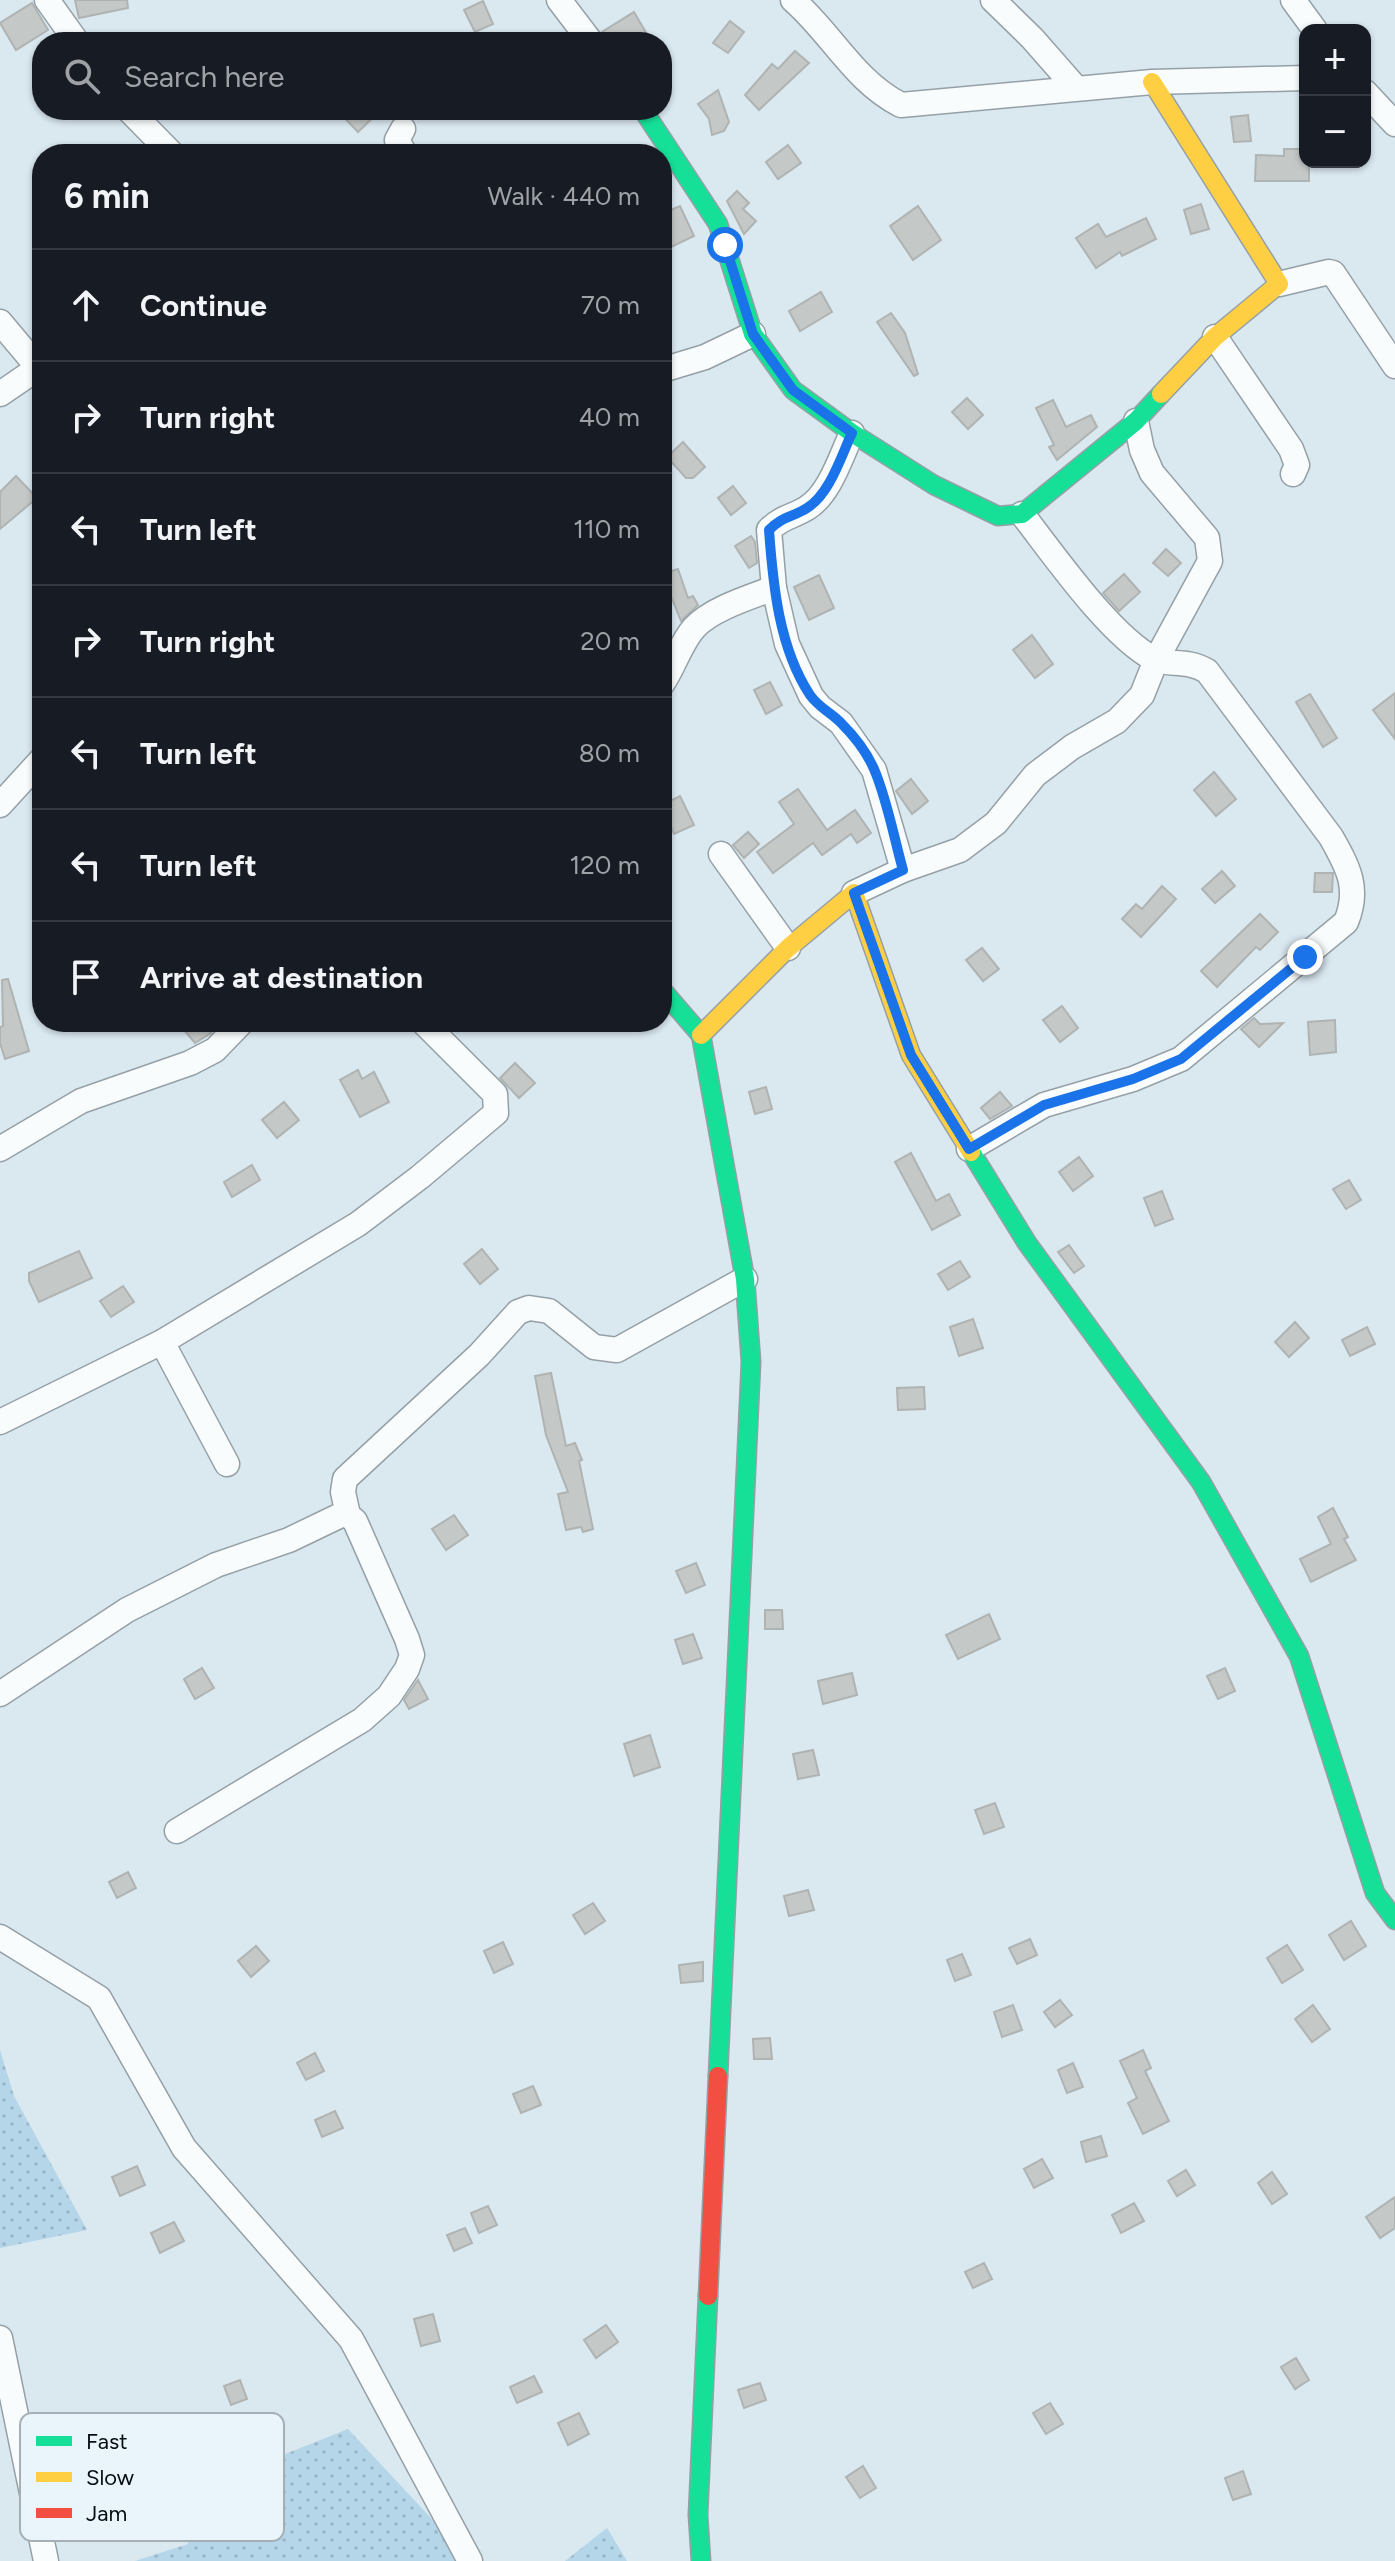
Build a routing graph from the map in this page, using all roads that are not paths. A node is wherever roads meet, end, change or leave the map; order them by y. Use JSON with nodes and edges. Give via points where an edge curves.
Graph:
{"nodes":[{"id":1,"x":47,"y":0,"type":"edge"},
{"id":2,"x":559,"y":0,"type":"edge"},
{"id":3,"x":793,"y":0,"type":"edge"},
{"id":4,"x":993,"y":0,"type":"edge"},
{"id":5,"x":1293,"y":0,"type":"edge"},
{"id":6,"x":1311,"y":24,"type":"edge"},
{"id":7,"x":70,"y":32,"type":"edge"},
{"id":8,"x":583,"y":32,"type":"edge"},
{"id":9,"x":1299,"y":78,"type":"edge"},
{"id":10,"x":1152,"y":82,"type":"junction"},
{"id":11,"x":1075,"y":87,"type":"junction"},
{"id":12,"x":1369,"y":96,"type":"edge"},
{"id":13,"x":139,"y":120,"type":"edge"},
{"id":14,"x":651,"y":120,"type":"edge"},
{"id":15,"x":1395,"y":124,"type":"edge"},
{"id":16,"x":403,"y":129,"type":"dead end"},
{"id":17,"x":162,"y":144,"type":"edge"},
{"id":18,"x":399,"y":144,"type":"edge"},
{"id":19,"x":668,"y":144,"type":"edge"},
{"id":20,"x":672,"y":151,"type":"edge"},
{"id":21,"x":1279,"y":284,"type":"junction"},
{"id":22,"x":0,"y":322,"type":"edge"},
{"id":23,"x":753,"y":334,"type":"junction"},
{"id":24,"x":1215,"y":337,"type":"junction"},
{"id":25,"x":32,"y":360,"type":"edge"},
{"id":26,"x":1395,"y":366,"type":"edge"},
{"id":27,"x":672,"y":367,"type":"edge"},
{"id":28,"x":32,"y":375,"type":"edge"},
{"id":29,"x":0,"y":394,"type":"edge"},
{"id":30,"x":1136,"y":421,"type":"junction"},
{"id":31,"x":852,"y":433,"type":"junction"},
{"id":32,"x":1293,"y":474,"type":"dead end"},
{"id":33,"x":1022,"y":514,"type":"junction"},
{"id":34,"x":774,"y":588,"type":"junction"},
{"id":35,"x":1156,"y":660,"type":"junction"},
{"id":36,"x":672,"y":667,"type":"edge"},
{"id":37,"x":32,"y":770,"type":"edge"},
{"id":38,"x":0,"y":805,"type":"edge"},
{"id":39,"x":721,"y":854,"type":"dead end"},
{"id":40,"x":903,"y":870,"type":"junction"},
{"id":41,"x":854,"y":893,"type":"junction"},
{"id":42,"x":788,"y":948,"type":"junction"},
{"id":43,"x":672,"y":1002,"type":"edge"},
{"id":44,"x":232,"y":1032,"type":"edge"},
{"id":45,"x":433,"y":1032,"type":"edge"},
{"id":46,"x":701,"y":1035,"type":"junction"},
{"id":47,"x":0,"y":1149,"type":"edge"},
{"id":48,"x":969,"y":1149,"type":"junction"},
{"id":49,"x":745,"y":1279,"type":"junction"},
{"id":50,"x":162,"y":1342,"type":"junction"},
{"id":51,"x":0,"y":1422,"type":"edge"},
{"id":52,"x":227,"y":1464,"type":"dead end"},
{"id":53,"x":348,"y":1515,"type":"junction"},
{"id":54,"x":0,"y":1694,"type":"edge"},
{"id":55,"x":177,"y":1831,"type":"dead end"},
{"id":56,"x":1395,"y":1920,"type":"edge"},
{"id":57,"x":0,"y":1937,"type":"edge"},
{"id":58,"x":0,"y":2338,"type":"edge"},
{"id":59,"x":20,"y":2435,"type":"edge"},
{"id":60,"x":42,"y":2541,"type":"edge"},
{"id":61,"x":46,"y":2561,"type":"edge"},
{"id":62,"x":470,"y":2561,"type":"edge"},
{"id":63,"x":701,"y":2561,"type":"edge"}],
"edges":[{"from":1,"to":7,"type":"street"},
{"from":2,"to":8,"type":"street"},
{"from":3,"to":11,"type":"street","via":[[858,74],[901,105]]},
{"from":4,"to":11,"type":"street"},
{"from":5,"to":6,"type":"street"},
{"from":9,"to":10,"type":"street"},
{"from":10,"to":11,"type":"street"},
{"from":10,"to":21,"type":"street"},
{"from":12,"to":15,"type":"street"},
{"from":13,"to":17,"type":"street"},
{"from":14,"to":19,"type":"street"},
{"from":16,"to":18,"type":"street"},
{"from":20,"to":23,"type":"street","via":[[718,224]]},
{"from":21,"to":24,"type":"street"},
{"from":21,"to":26,"type":"street","via":[[1333,273]]},
{"from":22,"to":25,"type":"street"},
{"from":23,"to":27,"type":"street"},
{"from":23,"to":31,"type":"street","via":[[793,390]]},
{"from":24,"to":30,"type":"street"},
{"from":24,"to":32,"type":"street","via":[[1291,449],[1297,465]]},
{"from":28,"to":29,"type":"street"},
{"from":30,"to":33,"type":"street"},
{"from":30,"to":35,"type":"street","via":[[1152,473],[1207,538],[1210,561]]},
{"from":31,"to":33,"type":"street","via":[[985,510],[998,516]]},
{"from":31,"to":34,"type":"street","via":[[818,500],[769,530]]},
{"from":33,"to":35,"type":"street","via":[[1090,600]]},
{"from":34,"to":36,"type":"street","via":[[704,620]]},
{"from":34,"to":40,"type":"street","via":[[787,644],[807,689],[861,747],[874,770]]},
{"from":35,"to":40,"type":"street","via":[[1142,695],[1117,721],[1035,775],[996,823],[960,850]]},
{"from":35,"to":48,"type":"street","via":[[1193,663],[1207,671],[1331,837],[1348,867],[1353,904],[1346,922],[1181,1059],[1044,1105]]},
{"from":37,"to":38,"type":"street"},
{"from":39,"to":42,"type":"street"},
{"from":40,"to":41,"type":"street"},
{"from":41,"to":42,"type":"street"},
{"from":41,"to":48,"type":"street","via":[[911,1055]]},
{"from":42,"to":46,"type":"street"},
{"from":43,"to":46,"type":"street"},
{"from":44,"to":47,"type":"street","via":[[215,1050],[190,1063],[81,1101]]},
{"from":45,"to":50,"type":"street","via":[[495,1094],[496,1113],[358,1224]]},
{"from":46,"to":49,"type":"street"},
{"from":48,"to":56,"type":"street","via":[[1027,1243],[1201,1482],[1299,1656],[1375,1893]]},
{"from":49,"to":53,"type":"street","via":[[617,1350],[594,1347],[549,1311],[518,1312],[345,1479]]},
{"from":49,"to":63,"type":"street","via":[[751,1362],[698,2515]]},
{"from":50,"to":51,"type":"street"},
{"from":50,"to":52,"type":"street"},
{"from":53,"to":54,"type":"street","via":[[216,1565],[127,1610]]},
{"from":53,"to":55,"type":"street","via":[[407,1639],[412,1655],[407,1669],[389,1696],[362,1720]]},
{"from":57,"to":62,"type":"street","via":[[99,1998],[184,2148],[351,2339]]},
{"from":58,"to":59,"type":"street"},
{"from":60,"to":61,"type":"street"}]}
